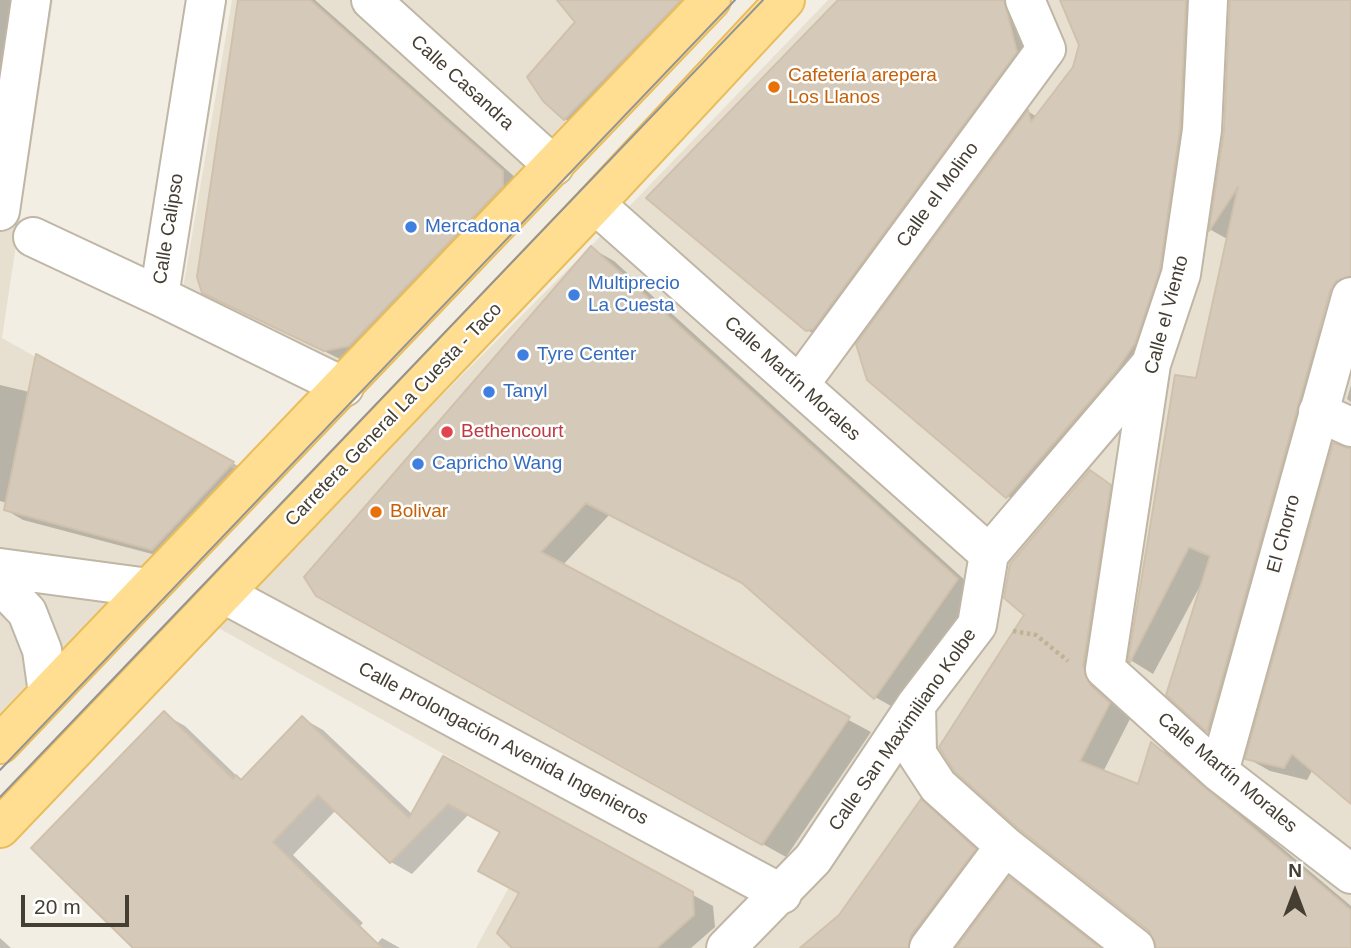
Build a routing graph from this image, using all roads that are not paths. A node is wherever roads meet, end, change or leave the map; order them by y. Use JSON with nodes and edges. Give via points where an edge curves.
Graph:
{"nodes":[{"id":1,"x":31,"y":0,"type":"edge"},
{"id":2,"x":206,"y":0,"type":"edge"},
{"id":3,"x":371,"y":0,"type":"edge"},
{"id":4,"x":711,"y":0,"type":"edge"},
{"id":5,"x":785,"y":0,"type":"edge"},
{"id":6,"x":1025,"y":0,"type":"edge"},
{"id":7,"x":1208,"y":0,"type":"edge"},
{"id":8,"x":554,"y":166,"type":"junction"},
{"id":9,"x":3,"y":170,"type":"edge"},
{"id":10,"x":595,"y":204,"type":"junction"},
{"id":11,"x":0,"y":211,"type":"edge"},
{"id":12,"x":33,"y":237,"type":"dead end"},
{"id":13,"x":159,"y":296,"type":"junction"},
{"id":14,"x":1351,"y":297,"type":"edge"},
{"id":15,"x":1151,"y":364,"type":"junction"},
{"id":16,"x":799,"y":385,"type":"junction"},
{"id":17,"x":344,"y":387,"type":"junction"},
{"id":18,"x":1335,"y":419,"type":"edge"},
{"id":19,"x":989,"y":554,"type":"junction"},
{"id":20,"x":0,"y":568,"type":"edge"},
{"id":21,"x":0,"y":584,"type":"edge"},
{"id":22,"x":149,"y":587,"type":"junction"},
{"id":23,"x":224,"y":594,"type":"junction"},
{"id":24,"x":1105,"y":670,"type":"joint"},
{"id":25,"x":48,"y":693,"type":"junction"},
{"id":26,"x":916,"y":705,"type":"junction"},
{"id":27,"x":0,"y":744,"type":"edge"},
{"id":28,"x":1219,"y":772,"type":"junction"},
{"id":29,"x":863,"y":786,"type":"junction"},
{"id":30,"x":938,"y":786,"type":"junction"},
{"id":31,"x":0,"y":828,"type":"edge"},
{"id":32,"x":1005,"y":846,"type":"junction"},
{"id":33,"x":1351,"y":874,"type":"edge"},
{"id":34,"x":782,"y":894,"type":"junction"},
{"id":35,"x":726,"y":948,"type":"edge"},
{"id":36,"x":929,"y":948,"type":"edge"},
{"id":37,"x":1135,"y":948,"type":"edge"}],
"edges":[{"from":1,"to":9,"type":"street"},
{"from":2,"to":13,"type":"street","name":"Calle Calipso"},
{"from":3,"to":8,"type":"street","name":"Calle Casandra"},
{"from":4,"to":8,"type":"main road"},
{"from":5,"to":10,"type":"main road","name":"Carretera General La Cuesta - Taco"},
{"from":6,"to":16,"type":"street","name":"Calle el Molino","via":[[1046,49]]},
{"from":7,"to":15,"type":"street","name":"Calle el Viento","via":[[1202,130],[1181,274]]},
{"from":8,"to":17,"type":"main road"},
{"from":9,"to":11,"type":"street"},
{"from":10,"to":16,"type":"street","name":"Calle Martín Morales"},
{"from":10,"to":23,"type":"main road","name":"Carretera General La Cuesta - Taco"},
{"from":12,"to":13,"type":"street"},
{"from":13,"to":17,"type":"street","name":"Calle Calipso"},
{"from":14,"to":18,"type":"street","name":"El Chorro"},
{"from":15,"to":19,"type":"street"},
{"from":15,"to":24,"type":"street","name":"Calle el Viento"},
{"from":16,"to":19,"type":"street","name":"Calle Martín Morales"},
{"from":17,"to":22,"type":"main road"},
{"from":18,"to":28,"type":"street","name":"El Chorro"},
{"from":19,"to":26,"type":"street","name":"Calle San Maximiliano Kolbe","via":[[977,625]]},
{"from":20,"to":22,"type":"street"},
{"from":21,"to":25,"type":"street","via":[[27,612],[42,650]]},
{"from":22,"to":25,"type":"main road"},
{"from":23,"to":31,"type":"main road","name":"Carretera General La Cuesta - Taco"},
{"from":23,"to":34,"type":"street","name":"Calle prolongación Avenida Ingenieros"},
{"from":24,"to":28,"type":"street","name":"Calle Martín Morales"},
{"from":25,"to":27,"type":"main road"},
{"from":26,"to":29,"type":"street","name":"Calle San Maximiliano Kolbe"},
{"from":26,"to":30,"type":"street","via":[[917,754]]},
{"from":28,"to":33,"type":"street","name":"Calle Martín Morales"},
{"from":29,"to":30,"type":"street","via":[[895,780]]},
{"from":29,"to":34,"type":"street","name":"Calle San Maximiliano Kolbe","via":[[813,859]]},
{"from":30,"to":32,"type":"street"},
{"from":32,"to":36,"type":"street"},
{"from":32,"to":37,"type":"street"},
{"from":34,"to":35,"type":"street","name":"Calle San Maximiliano Kolbe"}]}
